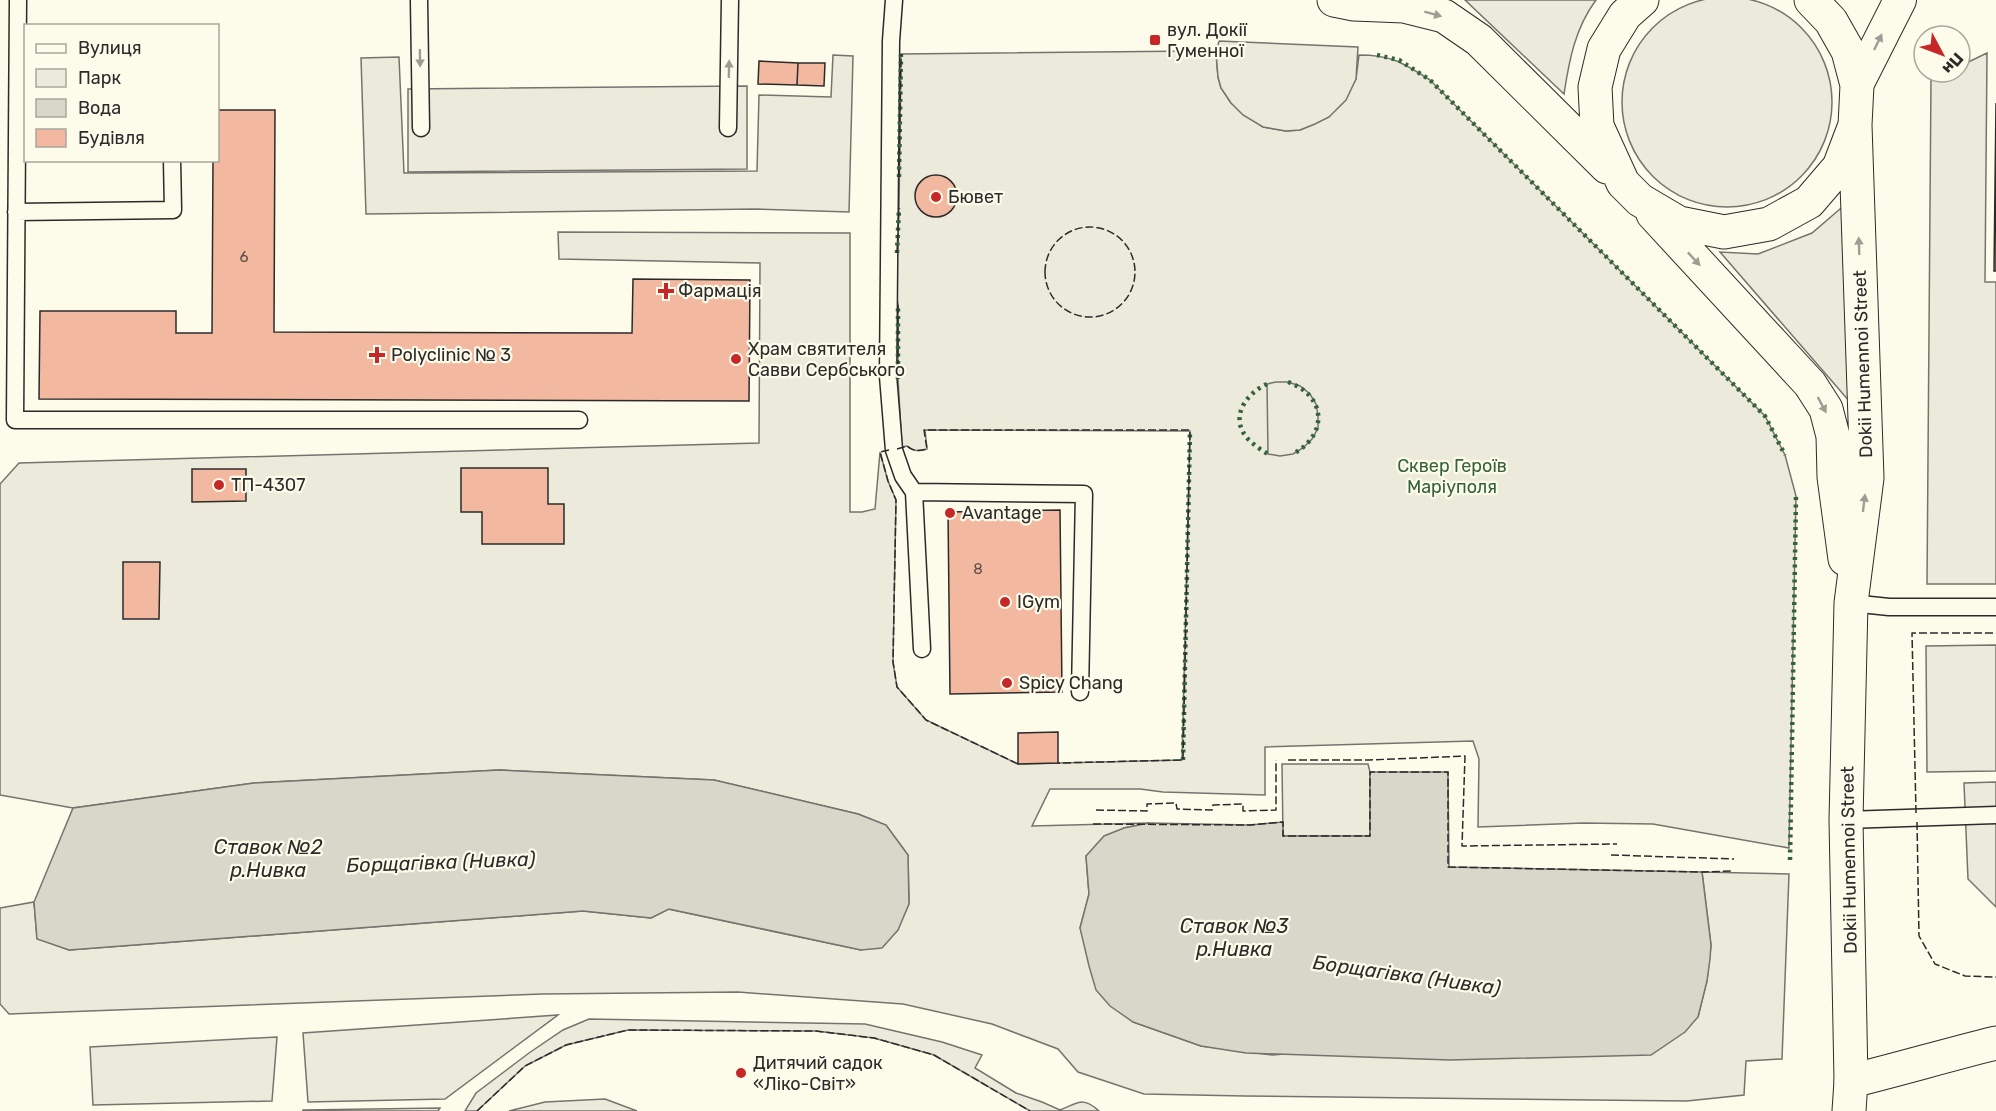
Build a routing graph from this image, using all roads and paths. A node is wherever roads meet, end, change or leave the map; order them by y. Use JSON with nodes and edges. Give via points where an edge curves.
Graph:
{"nodes":[{"id":1,"x":18,"y":0,"type":"edge"},
{"id":2,"x":419,"y":0,"type":"edge"},
{"id":3,"x":730,"y":0,"type":"edge"},
{"id":4,"x":894,"y":0,"type":"edge"},
{"id":5,"x":1334,"y":0,"type":"edge"},
{"id":6,"x":1642,"y":0,"type":"edge"},
{"id":7,"x":1811,"y":0,"type":"edge"},
{"id":8,"x":1900,"y":0,"type":"edge"},
{"id":9,"x":1857,"y":85,"type":"junction"},
{"id":10,"x":21,"y":104,"type":"edge"},
{"id":11,"x":1855,"y":125,"type":"junction"},
{"id":12,"x":421,"y":128,"type":"dead end"},
{"id":13,"x":728,"y":128,"type":"dead end"},
{"id":14,"x":172,"y":162,"type":"edge"},
{"id":15,"x":1632,"y":192,"type":"junction"},
{"id":16,"x":16,"y":212,"type":"junction"},
{"id":17,"x":579,"y":420,"type":"dead end"},
{"id":18,"x":914,"y":492,"type":"junction"},
{"id":19,"x":1851,"y":603,"type":"junction"},
{"id":20,"x":1996,"y":607,"type":"edge"},
{"id":21,"x":922,"y":649,"type":"dead end"},
{"id":22,"x":1080,"y":692,"type":"dead end"},
{"id":23,"x":1996,"y":815,"type":"edge"},
{"id":24,"x":1846,"y":820,"type":"junction"},
{"id":25,"x":1996,"y":1043,"type":"edge"},
{"id":26,"x":1850,"y":1096,"type":"edge"}],
"edges":[{"from":1,"to":10,"type":"lane"},
{"from":2,"to":12,"type":"lane","one_way":true},
{"from":13,"to":3,"type":"lane","one_way":true},
{"from":4,"to":18,"type":"lane","via":[[888,376],[894,450],[903,476]]},
{"from":5,"to":15,"type":"street","one_way":true,"via":[[1404,6],[1444,16],[1479,40]]},
{"from":6,"to":15,"type":"street","via":[[1625,15],[1604,49],[1595,87],[1597,126]]},
{"from":7,"to":9,"type":"street","via":[[1831,21],[1848,51]]},
{"from":9,"to":8,"type":"street","one_way":true},
{"from":9,"to":11,"type":"street"},
{"from":10,"to":16,"type":"lane"},
{"from":11,"to":15,"type":"street","via":[[1839,167],[1809,202],[1769,224],[1724,232],[1679,224]]},
{"from":19,"to":11,"type":"street","name":"Dokii Humennoi Street","one_way":true,"via":[[1867,478]]},
{"from":14,"to":16,"type":"lane","via":[[172,210]]},
{"from":15,"to":19,"type":"street","name":"Dokii Humennoi Street","one_way":true,"via":[[1810,384],[1826,409],[1833,436],[1834,477]]},
{"from":16,"to":17,"type":"lane","via":[[15,420]]},
{"from":18,"to":21,"type":"lane"},
{"from":18,"to":22,"type":"lane","via":[[1084,494]]},
{"from":19,"to":20,"type":"lane","via":[[1888,608]]},
{"from":19,"to":24,"type":"street","name":"Dokii Humennoi Street"},
{"from":23,"to":24,"type":"lane"},
{"from":24,"to":26,"type":"street","name":"Dokii Humennoi Street"},
{"from":25,"to":26,"type":"street","via":[[1910,1067]]}]}
